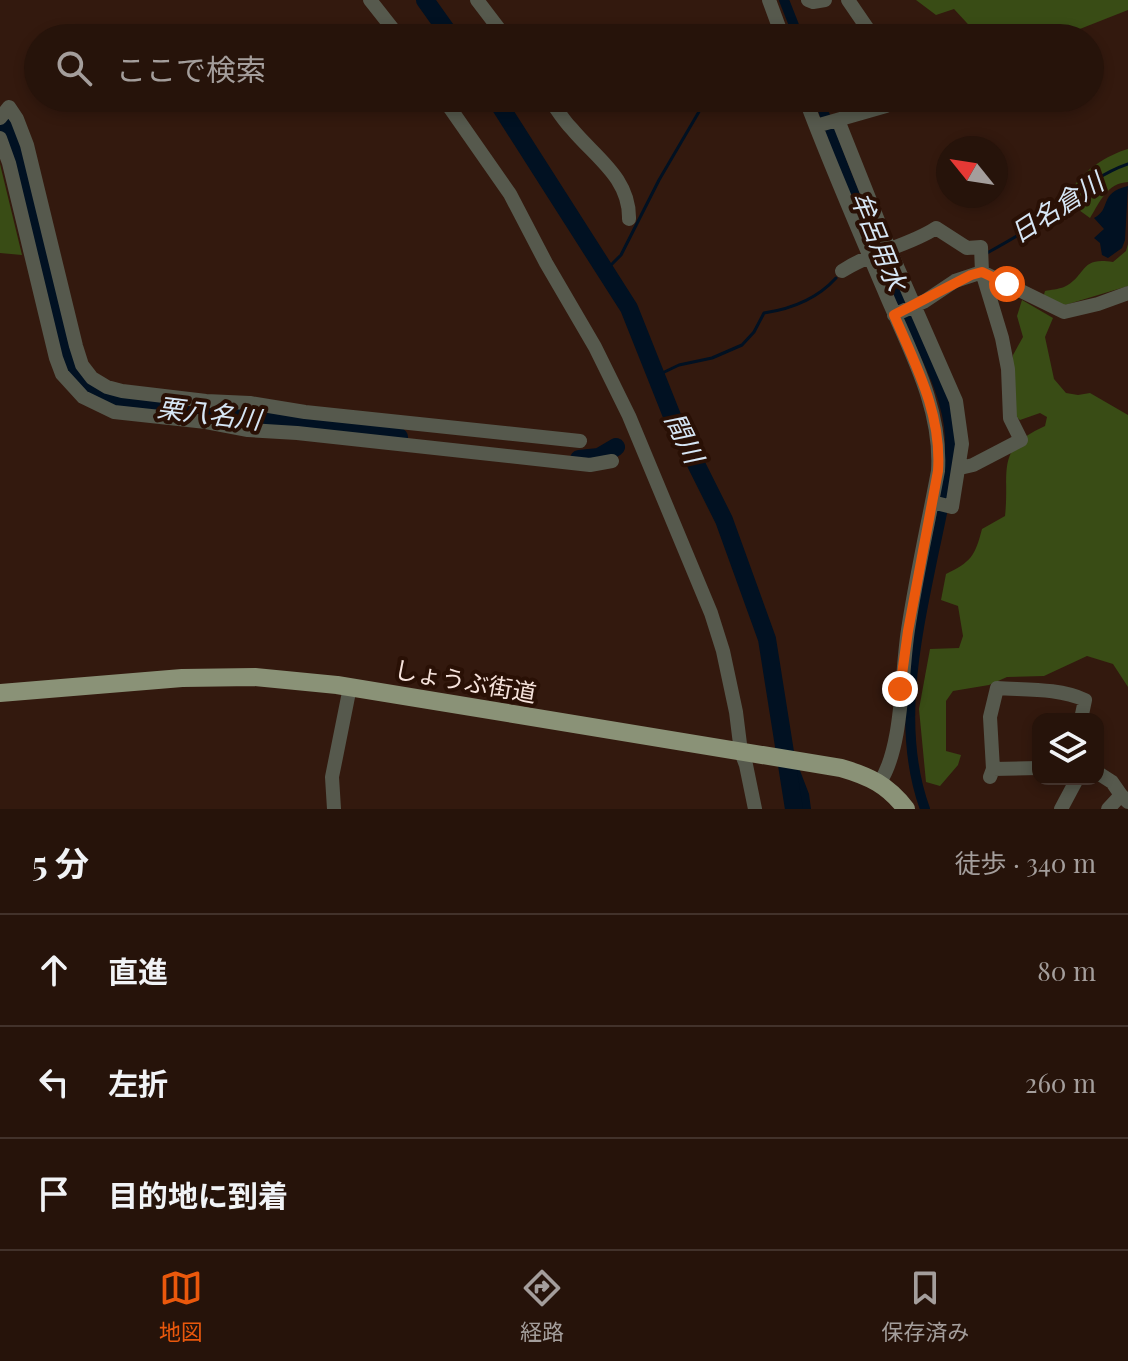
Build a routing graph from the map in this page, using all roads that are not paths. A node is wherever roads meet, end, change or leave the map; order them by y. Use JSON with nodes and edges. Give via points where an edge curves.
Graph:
{"nodes":[{"id":1,"x":370,"y":0,"type":"edge"},
{"id":2,"x":477,"y":0,"type":"edge"},
{"id":3,"x":769,"y":0,"type":"edge"},
{"id":4,"x":808,"y":0,"type":"edge"},
{"id":5,"x":825,"y":0,"type":"edge"},
{"id":6,"x":848,"y":0,"type":"edge"},
{"id":7,"x":389,"y":24,"type":"edge"},
{"id":8,"x":495,"y":24,"type":"edge"},
{"id":9,"x":778,"y":24,"type":"edge"},
{"id":10,"x":864,"y":24,"type":"edge"},
{"id":11,"x":4,"y":108,"type":"edge"},
{"id":12,"x":453,"y":112,"type":"edge"},
{"id":13,"x":559,"y":112,"type":"edge"},
{"id":14,"x":817,"y":112,"type":"edge"},
{"id":15,"x":865,"y":112,"type":"edge"},
{"id":16,"x":827,"y":123,"type":"junction"},
{"id":17,"x":0,"y":138,"type":"edge"},
{"id":18,"x":629,"y":219,"type":"dead end"},
{"id":19,"x":880,"y":251,"type":"junction"},
{"id":20,"x":842,"y":271,"type":"dead end"},
{"id":21,"x":982,"y":272,"type":"junction"},
{"id":22,"x":1128,"y":293,"type":"edge"},
{"id":23,"x":905,"y":309,"type":"junction"},
{"id":24,"x":580,"y":441,"type":"dead end"},
{"id":25,"x":612,"y":461,"type":"dead end"},
{"id":26,"x":960,"y":468,"type":"junction"},
{"id":27,"x":939,"y":504,"type":"junction"},
{"id":28,"x":350,"y":687,"type":"junction"},
{"id":29,"x":0,"y":693,"type":"edge"},
{"id":30,"x":1084,"y":713,"type":"edge"},
{"id":31,"x":745,"y":753,"type":"junction"},
{"id":32,"x":1032,"y":769,"type":"edge"},
{"id":33,"x":1104,"y":777,"type":"edge"},
{"id":34,"x":880,"y":782,"type":"junction"},
{"id":35,"x":1074,"y":785,"type":"edge"},
{"id":36,"x":1125,"y":798,"type":"edge"},
{"id":37,"x":334,"y":809,"type":"edge"},
{"id":38,"x":755,"y":809,"type":"edge"},
{"id":39,"x":906,"y":809,"type":"edge"},
{"id":40,"x":1061,"y":809,"type":"edge"},
{"id":41,"x":1108,"y":809,"type":"edge"}],
"edges":[{"from":1,"to":7,"type":"street"},
{"from":2,"to":8,"type":"street"},
{"from":3,"to":9,"type":"street"},
{"from":4,"to":5,"type":"street"},
{"from":6,"to":10,"type":"street"},
{"from":11,"to":24,"type":"street","via":[[17,119],[27,145],[79,356],[92,378],[107,387]]},
{"from":12,"to":31,"type":"street","via":[[510,194],[629,416],[711,613]]},
{"from":13,"to":18,"type":"street","via":[[616,177]]},
{"from":14,"to":16,"type":"street"},
{"from":15,"to":16,"type":"street"},
{"from":16,"to":19,"type":"street"},
{"from":16,"to":19,"type":"street"},
{"from":17,"to":25,"type":"street","via":[[56,358],[69,385],[95,405],[248,430],[590,465]]},
{"from":19,"to":20,"type":"street"},
{"from":19,"to":21,"type":"street","via":[[936,228],[967,248],[981,247]]},
{"from":19,"to":23,"type":"street"},
{"from":19,"to":23,"type":"street"},
{"from":21,"to":22,"type":"street","via":[[1064,312]]},
{"from":21,"to":23,"type":"street"},
{"from":21,"to":26,"type":"street","via":[[1008,369],[1010,418],[1021,440]]},
{"from":23,"to":26,"type":"street","via":[[956,401]]},
{"from":23,"to":27,"type":"street","via":[[938,428]]},
{"from":26,"to":27,"type":"street","via":[[952,507]]},
{"from":27,"to":34,"type":"street","via":[[908,631],[896,741]]},
{"from":28,"to":29,"type":"main road","name":"しょうぶ街道","via":[[255,677],[182,678]]},
{"from":28,"to":31,"type":"main road","name":"しょうぶ街道"},
{"from":28,"to":37,"type":"street","via":[[332,777]]},
{"from":30,"to":32,"type":"street","via":[[1085,700],[1063,692],[997,688],[990,717],[992,773]]},
{"from":31,"to":34,"type":"main road","name":"しょうぶ街道","via":[[841,768]]},
{"from":31,"to":38,"type":"street"},
{"from":33,"to":36,"type":"street"},
{"from":34,"to":39,"type":"main road","name":"しょうぶ街道"},
{"from":35,"to":40,"type":"street"},
{"from":36,"to":41,"type":"street"}]}
